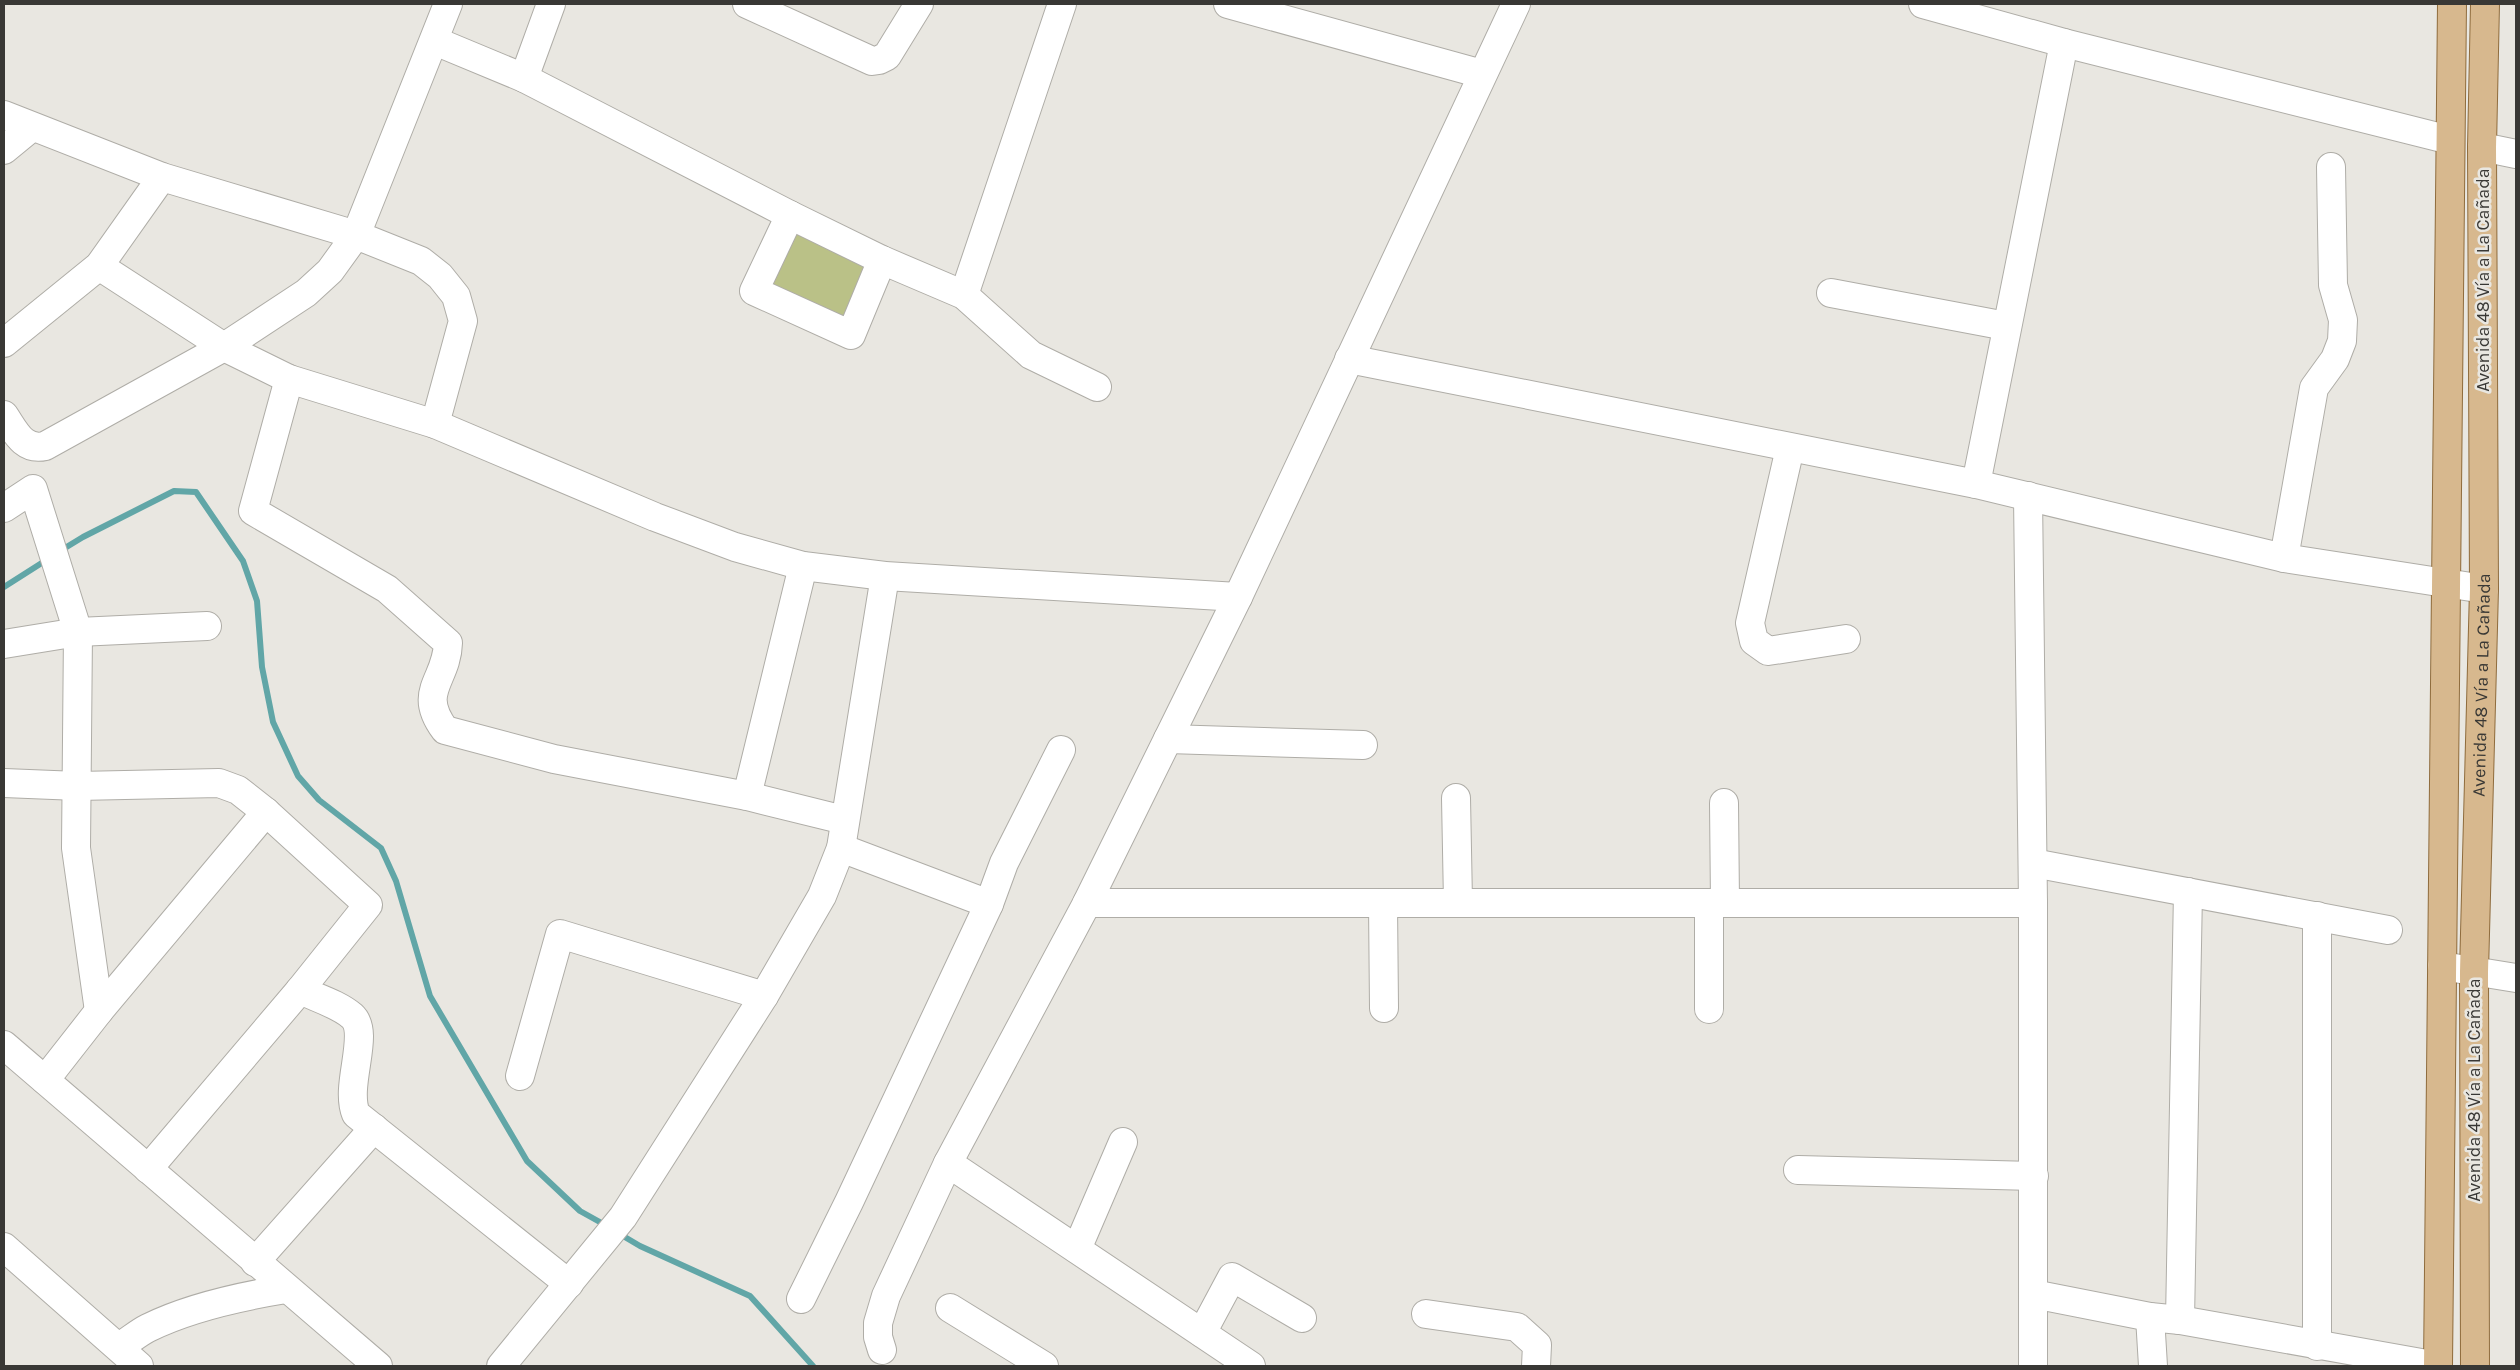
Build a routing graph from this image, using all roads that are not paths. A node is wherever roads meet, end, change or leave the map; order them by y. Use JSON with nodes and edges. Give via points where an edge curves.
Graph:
{"nodes":[{"id":1,"x":448,"y":4,"type":"edge"},
{"id":2,"x":551,"y":4,"type":"edge"},
{"id":3,"x":747,"y":4,"type":"edge"},
{"id":4,"x":919,"y":4,"type":"edge"},
{"id":5,"x":1062,"y":4,"type":"edge"},
{"id":6,"x":1516,"y":4,"type":"edge"},
{"id":7,"x":1923,"y":4,"type":"edge"},
{"id":8,"x":2452,"y":4,"type":"edge"},
{"id":9,"x":2485,"y":4,"type":"edge"},
{"id":10,"x":1241,"y":5,"type":"edge"},
{"id":11,"x":435,"y":41,"type":"junction"},
{"id":12,"x":2064,"y":43,"type":"junction"},
{"id":13,"x":1482,"y":74,"type":"junction"},
{"id":14,"x":524,"y":78,"type":"junction"},
{"id":15,"x":4,"y":115,"type":"edge"},
{"id":16,"x":32,"y":127,"type":"junction"},
{"id":17,"x":2450,"y":140,"type":"junction"},
{"id":18,"x":2482,"y":147,"type":"junction"},
{"id":19,"x":4,"y":150,"type":"edge"},
{"id":20,"x":2516,"y":154,"type":"edge"},
{"id":21,"x":2331,"y":167,"type":"dead end"},
{"id":22,"x":162,"y":177,"type":"junction"},
{"id":23,"x":790,"y":215,"type":"junction"},
{"id":24,"x":356,"y":235,"type":"junction"},
{"id":25,"x":882,"y":260,"type":"junction"},
{"id":26,"x":99,"y":266,"type":"junction"},
{"id":27,"x":1831,"y":292,"type":"dead end"},
{"id":28,"x":964,"y":295,"type":"junction"},
{"id":29,"x":2006,"y":326,"type":"junction"},
{"id":30,"x":4,"y":342,"type":"edge"},
{"id":31,"x":224,"y":347,"type":"junction"},
{"id":32,"x":1348,"y":359,"type":"junction"},
{"id":33,"x":289,"y":380,"type":"junction"},
{"id":34,"x":1097,"y":387,"type":"dead end"},
{"id":35,"x":4,"y":415,"type":"edge"},
{"id":36,"x":435,"y":424,"type":"junction"},
{"id":37,"x":1790,"y":448,"type":"junction"},
{"id":38,"x":1976,"y":484,"type":"junction"},
{"id":39,"x":2028,"y":496,"type":"junction"},
{"id":40,"x":4,"y":508,"type":"edge"},
{"id":41,"x":2284,"y":558,"type":"junction"},
{"id":42,"x":803,"y":566,"type":"junction"},
{"id":43,"x":885,"y":576,"type":"junction"},
{"id":44,"x":2445,"y":585,"type":"junction"},
{"id":45,"x":2484,"y":590,"type":"junction"},
{"id":46,"x":1238,"y":597,"type":"junction"},
{"id":47,"x":207,"y":626,"type":"dead end"},
{"id":48,"x":78,"y":632,"type":"junction"},
{"id":49,"x":1846,"y":639,"type":"dead end"},
{"id":50,"x":4,"y":644,"type":"edge"},
{"id":51,"x":1168,"y":739,"type":"junction"},
{"id":52,"x":1363,"y":745,"type":"dead end"},
{"id":53,"x":1061,"y":750,"type":"dead end"},
{"id":54,"x":4,"y":783,"type":"edge"},
{"id":55,"x":78,"y":786,"type":"junction"},
{"id":56,"x":747,"y":796,"type":"junction"},
{"id":57,"x":1456,"y":798,"type":"dead end"},
{"id":58,"x":1724,"y":804,"type":"dead end"},
{"id":59,"x":266,"y":812,"type":"junction"},
{"id":60,"x":844,"y":820,"type":"junction"},
{"id":61,"x":841,"y":848,"type":"junction"},
{"id":62,"x":2033,"y":864,"type":"junction"},
{"id":63,"x":2188,"y":892,"type":"junction"},
{"id":64,"x":1383,"y":902,"type":"junction"},
{"id":65,"x":1458,"y":902,"type":"junction"},
{"id":66,"x":1087,"y":903,"type":"junction"},
{"id":67,"x":1717,"y":903,"type":"junction"},
{"id":68,"x":2033,"y":903,"type":"junction"},
{"id":69,"x":989,"y":904,"type":"junction"},
{"id":70,"x":2317,"y":916,"type":"junction"},
{"id":71,"x":2388,"y":930,"type":"dead end"},
{"id":72,"x":2442,"y":966,"type":"junction"},
{"id":73,"x":2474,"y":972,"type":"junction"},
{"id":74,"x":2516,"y":978,"type":"edge"},
{"id":75,"x":300,"y":990,"type":"junction"},
{"id":76,"x":764,"y":996,"type":"junction"},
{"id":77,"x":1384,"y":1008,"type":"dead end"},
{"id":78,"x":1709,"y":1010,"type":"dead end"},
{"id":79,"x":99,"y":1011,"type":"junction"},
{"id":80,"x":4,"y":1045,"type":"edge"},
{"id":81,"x":520,"y":1076,"type":"dead end"},
{"id":82,"x":45,"y":1080,"type":"junction"},
{"id":83,"x":374,"y":1128,"type":"junction"},
{"id":84,"x":1123,"y":1142,"type":"dead end"},
{"id":85,"x":948,"y":1163,"type":"junction"},
{"id":86,"x":148,"y":1169,"type":"junction"},
{"id":87,"x":1798,"y":1170,"type":"dead end"},
{"id":88,"x":2034,"y":1176,"type":"junction"},
{"id":89,"x":5,"y":1249,"type":"edge"},
{"id":90,"x":1077,"y":1249,"type":"junction"},
{"id":91,"x":255,"y":1262,"type":"junction"},
{"id":92,"x":569,"y":1284,"type":"junction"},
{"id":93,"x":286,"y":1289,"type":"junction"},
{"id":94,"x":2034,"y":1294,"type":"junction"},
{"id":95,"x":801,"y":1299,"type":"dead end"},
{"id":96,"x":950,"y":1308,"type":"dead end"},
{"id":97,"x":1426,"y":1314,"type":"dead end"},
{"id":98,"x":2150,"y":1317,"type":"junction"},
{"id":99,"x":1302,"y":1318,"type":"dead end"},
{"id":100,"x":2180,"y":1320,"type":"junction"},
{"id":101,"x":1202,"y":1333,"type":"junction"},
{"id":102,"x":2317,"y":1346,"type":"junction"},
{"id":103,"x":882,"y":1350,"type":"dead end"},
{"id":104,"x":128,"y":1359,"type":"edge"},
{"id":105,"x":378,"y":1366,"type":"edge"},
{"id":106,"x":501,"y":1366,"type":"edge"},
{"id":107,"x":1044,"y":1366,"type":"edge"},
{"id":108,"x":1251,"y":1366,"type":"edge"},
{"id":109,"x":1536,"y":1366,"type":"edge"},
{"id":110,"x":2033,"y":1366,"type":"edge"},
{"id":111,"x":2153,"y":1366,"type":"edge"},
{"id":112,"x":2438,"y":1366,"type":"edge"},
{"id":113,"x":2475,"y":1366,"type":"edge"}],
"edges":[{"from":1,"to":11,"type":"street"},
{"from":2,"to":14,"type":"street"},
{"from":3,"to":4,"type":"street","via":[[872,61],[887,56]]},
{"from":5,"to":28,"type":"street"},
{"from":6,"to":13,"type":"street"},
{"from":7,"to":12,"type":"street"},
{"from":8,"to":17,"type":"main road","name":"Avenida 48 Vía a La Cañada"},
{"from":9,"to":18,"type":"main road","name":"Avenida 48 Vía a La Cañada"},
{"from":10,"to":13,"type":"street"},
{"from":11,"to":14,"type":"street"},
{"from":11,"to":24,"type":"street"},
{"from":12,"to":17,"type":"street"},
{"from":12,"to":29,"type":"street"},
{"from":13,"to":32,"type":"street"},
{"from":14,"to":23,"type":"street"},
{"from":15,"to":16,"type":"street"},
{"from":16,"to":19,"type":"street"},
{"from":16,"to":22,"type":"street"},
{"from":17,"to":44,"type":"main road","name":"Avenida 48 Vía a La Cañada"},
{"from":18,"to":20,"type":"street"},
{"from":18,"to":45,"type":"main road","name":"Avenida 48 Vía a La Cañada"},
{"from":21,"to":41,"type":"street","via":[[2333,285],[2343,320],[2342,341],[2335,359],[2314,388]]},
{"from":22,"to":24,"type":"street"},
{"from":22,"to":26,"type":"street"},
{"from":23,"to":25,"type":"street"},
{"from":23,"to":25,"type":"street","via":[[754,290],[851,335]]},
{"from":24,"to":31,"type":"street","via":[[330,271],[306,293]]},
{"from":24,"to":36,"type":"street","via":[[421,261],[440,276],[456,296],[462,321]]},
{"from":25,"to":28,"type":"street"},
{"from":26,"to":30,"type":"street"},
{"from":26,"to":31,"type":"street"},
{"from":27,"to":29,"type":"street"},
{"from":28,"to":34,"type":"street","via":[[1030,355]]},
{"from":29,"to":38,"type":"street"},
{"from":31,"to":33,"type":"street"},
{"from":31,"to":35,"type":"street","via":[[45,446],[35,448],[24,444]]},
{"from":32,"to":37,"type":"street"},
{"from":32,"to":46,"type":"street"},
{"from":33,"to":36,"type":"street"},
{"from":33,"to":56,"type":"street","via":[[253,511],[387,588],[448,643],[448,658],[435,684],[431,704],[445,730],[554,758]]},
{"from":36,"to":42,"type":"street","via":[[664,520],[735,547]]},
{"from":37,"to":38,"type":"street"},
{"from":37,"to":49,"type":"street","via":[[1750,622],[1754,641],[1768,652]]},
{"from":38,"to":39,"type":"street"},
{"from":39,"to":41,"type":"street"},
{"from":39,"to":62,"type":"street"},
{"from":40,"to":48,"type":"street","via":[[33,489]]},
{"from":41,"to":44,"type":"street"},
{"from":42,"to":43,"type":"street"},
{"from":42,"to":56,"type":"street"},
{"from":43,"to":46,"type":"street"},
{"from":43,"to":60,"type":"street"},
{"from":44,"to":45,"type":"street"},
{"from":44,"to":72,"type":"main road","name":"Avenida 48 Vía a La Cañada"},
{"from":45,"to":73,"type":"main road","name":"Avenida 48 Vía a La Cañada"},
{"from":46,"to":51,"type":"street"},
{"from":47,"to":48,"type":"street"},
{"from":48,"to":50,"type":"street"},
{"from":48,"to":55,"type":"street"},
{"from":51,"to":52,"type":"street"},
{"from":51,"to":66,"type":"street"},
{"from":53,"to":69,"type":"street","via":[[1004,863]]},
{"from":54,"to":55,"type":"street"},
{"from":55,"to":59,"type":"street","via":[[219,784],[238,790]]},
{"from":55,"to":79,"type":"street","via":[[76,848]]},
{"from":56,"to":60,"type":"street"},
{"from":57,"to":65,"type":"street"},
{"from":58,"to":67,"type":"street"},
{"from":59,"to":75,"type":"street","via":[[368,905]]},
{"from":59,"to":79,"type":"street"},
{"from":60,"to":61,"type":"street"},
{"from":61,"to":69,"type":"street"},
{"from":61,"to":76,"type":"street","via":[[822,896]]},
{"from":62,"to":63,"type":"street"},
{"from":62,"to":68,"type":"street"},
{"from":63,"to":70,"type":"street"},
{"from":63,"to":100,"type":"street"},
{"from":64,"to":65,"type":"street"},
{"from":64,"to":66,"type":"street"},
{"from":64,"to":77,"type":"street"},
{"from":65,"to":67,"type":"street"},
{"from":66,"to":85,"type":"street"},
{"from":67,"to":68,"type":"street"},
{"from":67,"to":78,"type":"street"},
{"from":68,"to":88,"type":"street"},
{"from":69,"to":95,"type":"street","via":[[850,1202]]},
{"from":70,"to":71,"type":"street"},
{"from":70,"to":102,"type":"street"},
{"from":72,"to":73,"type":"street"},
{"from":72,"to":112,"type":"main road","name":"Avenida 48 Vía a La Cañada"},
{"from":73,"to":74,"type":"street"},
{"from":73,"to":113,"type":"main road","name":"Avenida 48 Vía a La Cañada"},
{"from":75,"to":83,"type":"street","via":[[353,1017],[360,1034],[352,1105],[356,1114]]},
{"from":75,"to":86,"type":"street"},
{"from":76,"to":81,"type":"street","via":[[560,934]]},
{"from":76,"to":92,"type":"street","via":[[623,1217]]},
{"from":79,"to":82,"type":"street"},
{"from":80,"to":82,"type":"street"},
{"from":82,"to":86,"type":"street"},
{"from":83,"to":91,"type":"street"},
{"from":83,"to":92,"type":"street"},
{"from":84,"to":90,"type":"street"},
{"from":85,"to":90,"type":"street"},
{"from":85,"to":103,"type":"street","via":[[886,1296],[878,1323]]},
{"from":86,"to":91,"type":"street"},
{"from":87,"to":88,"type":"street"},
{"from":88,"to":94,"type":"street"},
{"from":89,"to":104,"type":"street"},
{"from":90,"to":101,"type":"street"},
{"from":91,"to":93,"type":"street"},
{"from":92,"to":106,"type":"street"},
{"from":93,"to":104,"type":"street","via":[[212,1304],[148,1328]]},
{"from":93,"to":105,"type":"street"},
{"from":94,"to":98,"type":"street"},
{"from":94,"to":110,"type":"street"},
{"from":96,"to":107,"type":"street"},
{"from":97,"to":109,"type":"street","via":[[1517,1327],[1537,1345]]},
{"from":98,"to":100,"type":"street"},
{"from":98,"to":111,"type":"street"},
{"from":99,"to":101,"type":"street","via":[[1232,1277]]},
{"from":100,"to":102,"type":"street"},
{"from":101,"to":108,"type":"street"},
{"from":102,"to":112,"type":"street"}]}
